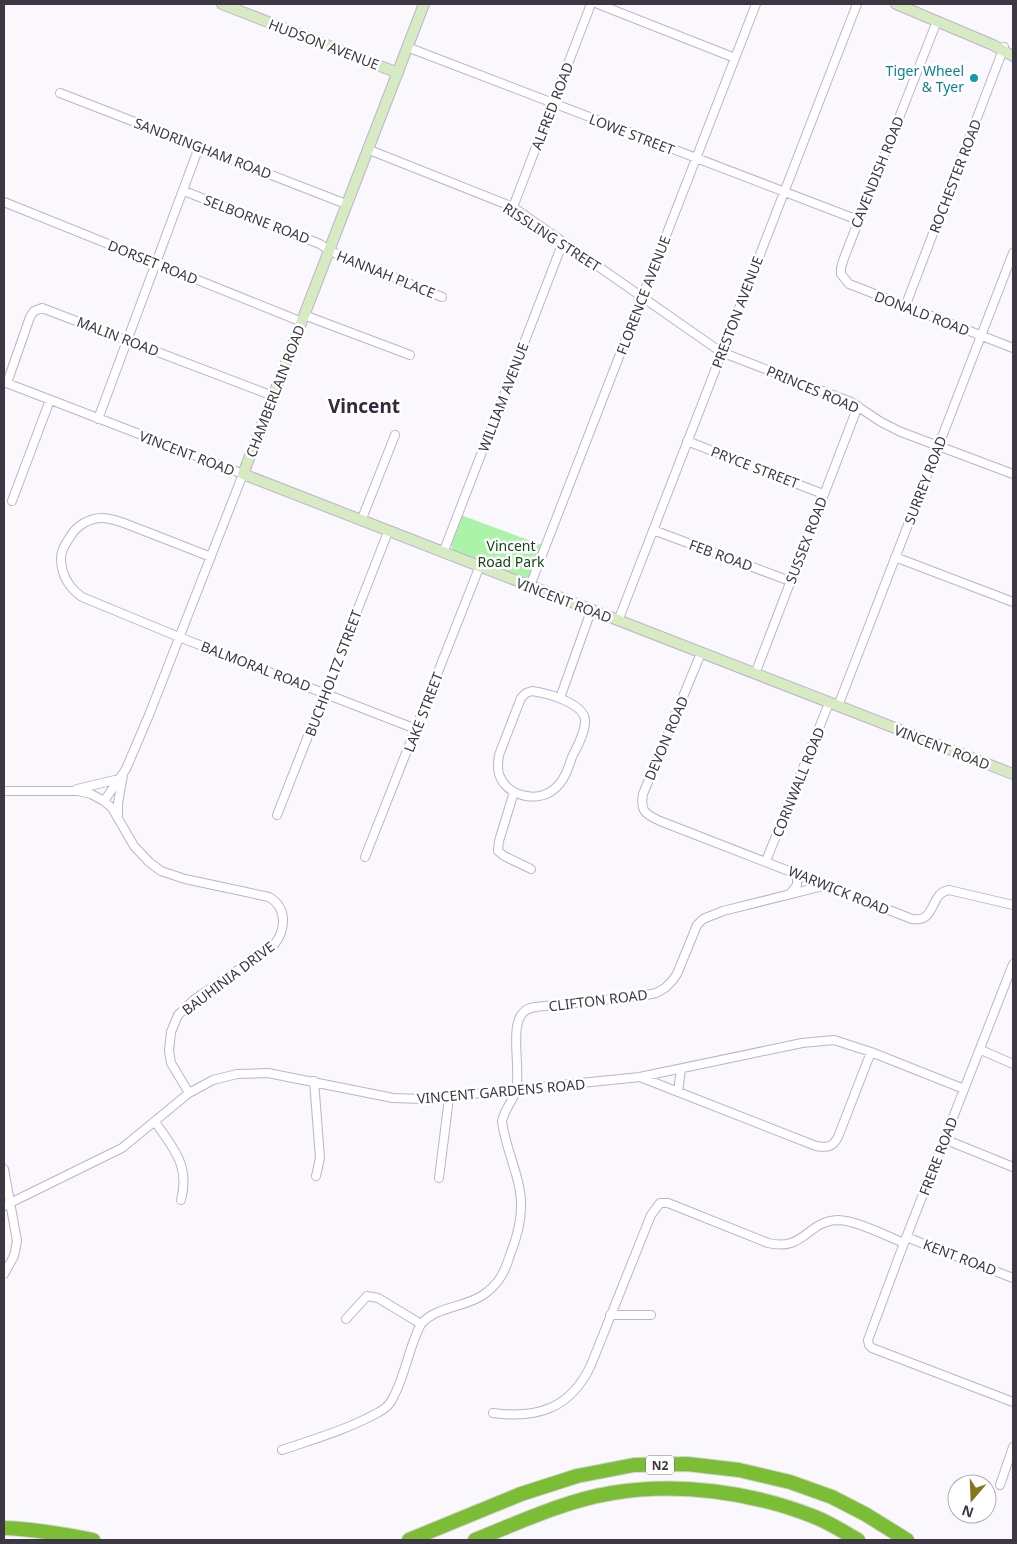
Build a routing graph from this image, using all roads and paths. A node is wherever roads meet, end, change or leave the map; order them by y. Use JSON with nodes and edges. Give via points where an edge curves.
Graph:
{"nodes":[{"id":1,"x":222,"y":4,"type":"edge"},
{"id":2,"x":424,"y":4,"type":"edge"},
{"id":3,"x":591,"y":4,"type":"edge"},
{"id":4,"x":598,"y":4,"type":"edge"},
{"id":5,"x":756,"y":4,"type":"edge"},
{"id":6,"x":857,"y":4,"type":"edge"},
{"id":7,"x":896,"y":4,"type":"edge"},
{"id":8,"x":938,"y":21,"type":"junction"},
{"id":9,"x":407,"y":47,"type":"junction"},
{"id":10,"x":1007,"y":49,"type":"edge"},
{"id":11,"x":1013,"y":56,"type":"edge"},
{"id":12,"x":735,"y":58,"type":"junction"},
{"id":13,"x":398,"y":73,"type":"junction"},
{"id":14,"x":60,"y":92,"type":"dead end"},
{"id":15,"x":553,"y":104,"type":"junction"},
{"id":16,"x":199,"y":147,"type":"junction"},
{"id":17,"x":367,"y":150,"type":"junction"},
{"id":18,"x":696,"y":159,"type":"junction"},
{"id":19,"x":184,"y":190,"type":"junction"},
{"id":20,"x":784,"y":192,"type":"junction"},
{"id":21,"x":4,"y":202,"type":"edge"},
{"id":22,"x":346,"y":204,"type":"junction"},
{"id":23,"x":513,"y":207,"type":"junction"},
{"id":24,"x":858,"y":220,"type":"junction"},
{"id":25,"x":563,"y":242,"type":"junction"},
{"id":26,"x":330,"y":250,"type":"junction"},
{"id":27,"x":1013,"y":253,"type":"edge"},
{"id":28,"x":155,"y":263,"type":"junction"},
{"id":29,"x":841,"y":268,"type":"joint"},
{"id":30,"x":442,"y":297,"type":"dead end"},
{"id":31,"x":642,"y":298,"type":"junction"},
{"id":32,"x":905,"y":306,"type":"junction"},
{"id":33,"x":303,"y":318,"type":"junction"},
{"id":34,"x":982,"y":336,"type":"junction"},
{"id":35,"x":126,"y":339,"type":"junction"},
{"id":36,"x":1013,"y":348,"type":"edge"},
{"id":37,"x":721,"y":352,"type":"junction"},
{"id":38,"x":410,"y":355,"type":"dead end"},
{"id":39,"x":5,"y":382,"type":"edge"},
{"id":40,"x":273,"y":396,"type":"junction"},
{"id":41,"x":50,"y":400,"type":"junction"},
{"id":42,"x":858,"y":406,"type":"junction"},
{"id":43,"x":98,"y":419,"type":"junction"},
{"id":44,"x":395,"y":435,"type":"dead end"},
{"id":45,"x":688,"y":441,"type":"junction"},
{"id":46,"x":938,"y":446,"type":"junction"},
{"id":47,"x":243,"y":474,"type":"junction"},
{"id":48,"x":1013,"y":474,"type":"edge"},
{"id":49,"x":823,"y":494,"type":"junction"},
{"id":50,"x":12,"y":502,"type":"dead end"},
{"id":51,"x":361,"y":521,"type":"junction"},
{"id":52,"x":653,"y":530,"type":"junction"},
{"id":53,"x":388,"y":532,"type":"junction"},
{"id":54,"x":443,"y":553,"type":"junction"},
{"id":55,"x":211,"y":556,"type":"junction"},
{"id":56,"x":895,"y":557,"type":"junction"},
{"id":57,"x":479,"y":568,"type":"junction"},
{"id":58,"x":790,"y":581,"type":"junction"},
{"id":59,"x":530,"y":586,"type":"junction"},
{"id":60,"x":1013,"y":602,"type":"edge"},
{"id":61,"x":592,"y":610,"type":"junction"},
{"id":62,"x":618,"y":621,"type":"junction"},
{"id":63,"x":179,"y":637,"type":"junction"},
{"id":64,"x":701,"y":653,"type":"junction"},
{"id":65,"x":755,"y":674,"type":"junction"},
{"id":66,"x":325,"y":693,"type":"junction"},
{"id":67,"x":560,"y":698,"type":"junction"},
{"id":68,"x":834,"y":705,"type":"junction"},
{"id":69,"x":416,"y":729,"type":"junction"},
{"id":70,"x":1013,"y":774,"type":"edge"},
{"id":71,"x":121,"y":776,"type":"junction"},
{"id":72,"x":4,"y":791,"type":"edge"},
{"id":73,"x":70,"y":791,"type":"junction"},
{"id":74,"x":514,"y":792,"type":"junction"},
{"id":75,"x":104,"y":801,"type":"junction"},
{"id":76,"x":277,"y":815,"type":"dead end"},
{"id":77,"x":119,"y":819,"type":"junction"},
{"id":78,"x":656,"y":819,"type":"joint"},
{"id":79,"x":365,"y":857,"type":"dead end"},
{"id":80,"x":766,"y":861,"type":"junction"},
{"id":81,"x":531,"y":868,"type":"dead end"},
{"id":82,"x":797,"y":873,"type":"junction"},
{"id":83,"x":827,"y":885,"type":"junction"},
{"id":84,"x":790,"y":894,"type":"junction"},
{"id":85,"x":1013,"y":905,"type":"edge"},
{"id":86,"x":1013,"y":964,"type":"edge"},
{"id":87,"x":981,"y":1050,"type":"junction"},
{"id":88,"x":871,"y":1052,"type":"junction"},
{"id":89,"x":1013,"y":1064,"type":"edge"},
{"id":90,"x":682,"y":1069,"type":"junction"},
{"id":91,"x":640,"y":1078,"type":"junction"},
{"id":92,"x":314,"y":1081,"type":"junction"},
{"id":93,"x":964,"y":1089,"type":"junction"},
{"id":94,"x":516,"y":1090,"type":"junction"},
{"id":95,"x":678,"y":1092,"type":"junction"},
{"id":96,"x":189,"y":1094,"type":"junction"},
{"id":97,"x":449,"y":1098,"type":"junction"},
{"id":98,"x":155,"y":1122,"type":"junction"},
{"id":99,"x":944,"y":1139,"type":"junction"},
{"id":100,"x":1013,"y":1166,"type":"edge"},
{"id":101,"x":4,"y":1169,"type":"edge"},
{"id":102,"x":316,"y":1176,"type":"dead end"},
{"id":103,"x":439,"y":1178,"type":"dead end"},
{"id":104,"x":181,"y":1200,"type":"dead end"},
{"id":105,"x":7,"y":1205,"type":"edge"},
{"id":106,"x":905,"y":1240,"type":"junction"},
{"id":107,"x":4,"y":1274,"type":"edge"},
{"id":108,"x":1013,"y":1278,"type":"edge"},
{"id":109,"x":610,"y":1315,"type":"junction"},
{"id":110,"x":651,"y":1315,"type":"dead end"},
{"id":111,"x":346,"y":1319,"type":"dead end"},
{"id":112,"x":421,"y":1324,"type":"junction"},
{"id":113,"x":1013,"y":1402,"type":"edge"},
{"id":114,"x":494,"y":1412,"type":"dead end"},
{"id":115,"x":1013,"y":1447,"type":"edge"},
{"id":116,"x":282,"y":1450,"type":"dead end"},
{"id":117,"x":1000,"y":1486,"type":"dead end"},
{"id":118,"x":815,"y":1517,"type":"junction"},
{"id":119,"x":4,"y":1528,"type":"edge"},
{"id":120,"x":93,"y":1540,"type":"edge"},
{"id":121,"x":409,"y":1540,"type":"edge"},
{"id":122,"x":475,"y":1540,"type":"edge"},
{"id":123,"x":848,"y":1540,"type":"edge"},
{"id":124,"x":858,"y":1540,"type":"edge"},
{"id":125,"x":908,"y":1540,"type":"edge"}],
"edges":[{"from":1,"to":13,"type":"street","name":"HUDSON AVENUE"},
{"from":2,"to":9,"type":"street","name":"CHAMBERLAIN ROAD"},
{"from":3,"to":15,"type":"street","name":"ALFRED ROAD"},
{"from":4,"to":12,"type":"street"},
{"from":5,"to":12,"type":"street","name":"FLORENCE AVENUE"},
{"from":6,"to":20,"type":"street","name":"PRESTON AVENUE"},
{"from":7,"to":8,"type":"street"},
{"from":8,"to":10,"type":"street"},
{"from":8,"to":24,"type":"street","name":"CAVENDISH ROAD"},
{"from":9,"to":13,"type":"street","name":"CHAMBERLAIN ROAD"},
{"from":9,"to":15,"type":"street","name":"LOWE STREET"},
{"from":10,"to":11,"type":"street"},
{"from":10,"to":32,"type":"street","name":"ROCHESTER ROAD"},
{"from":12,"to":18,"type":"street","name":"FLORENCE AVENUE"},
{"from":13,"to":17,"type":"street","name":"CHAMBERLAIN ROAD"},
{"from":14,"to":16,"type":"street","name":"SANDRINGHAM ROAD"},
{"from":15,"to":18,"type":"street","name":"LOWE STREET"},
{"from":15,"to":23,"type":"street","name":"ALFRED ROAD"},
{"from":16,"to":19,"type":"street"},
{"from":16,"to":22,"type":"street","name":"SANDRINGHAM ROAD"},
{"from":17,"to":22,"type":"street","name":"CHAMBERLAIN ROAD"},
{"from":17,"to":23,"type":"street","name":"RISSLING STREET"},
{"from":18,"to":20,"type":"street","name":"LOWE STREET"},
{"from":18,"to":31,"type":"street","name":"FLORENCE AVENUE"},
{"from":19,"to":26,"type":"street","name":"SELBORNE ROAD"},
{"from":19,"to":28,"type":"street"},
{"from":20,"to":24,"type":"street","name":"LOWE STREET"},
{"from":20,"to":37,"type":"street","name":"PRESTON AVENUE"},
{"from":21,"to":28,"type":"street","name":"DORSET ROAD"},
{"from":22,"to":26,"type":"street","name":"CHAMBERLAIN ROAD"},
{"from":23,"to":25,"type":"street","name":"RISSLING STREET"},
{"from":24,"to":29,"type":"street","name":"CAVENDISH ROAD"},
{"from":25,"to":31,"type":"street","name":"RISSLING STREET"},
{"from":25,"to":54,"type":"street","name":"WILLIAM AVENUE"},
{"from":26,"to":30,"type":"street","name":"HANNAH PLACE"},
{"from":26,"to":33,"type":"street","name":"CHAMBERLAIN ROAD"},
{"from":27,"to":34,"type":"street","name":"SURREY ROAD"},
{"from":28,"to":33,"type":"street","name":"DORSET ROAD"},
{"from":28,"to":35,"type":"street"},
{"from":29,"to":32,"type":"street","name":"DONALD ROAD","via":[[849,284]]},
{"from":31,"to":37,"type":"street","name":"RISSLING STREET"},
{"from":31,"to":59,"type":"street","name":"FLORENCE AVENUE"},
{"from":32,"to":34,"type":"street","name":"DONALD ROAD"},
{"from":33,"to":38,"type":"street","name":"DORSET ROAD"},
{"from":33,"to":40,"type":"street","name":"CHAMBERLAIN ROAD"},
{"from":34,"to":36,"type":"street","name":"DONALD ROAD"},
{"from":34,"to":46,"type":"street","name":"SURREY ROAD"},
{"from":35,"to":39,"type":"street","name":"MALIN ROAD","via":[[50,310],[38,309],[30,317]]},
{"from":35,"to":40,"type":"street","name":"MALIN ROAD"},
{"from":35,"to":43,"type":"street"},
{"from":37,"to":42,"type":"street","name":"PRINCES ROAD"},
{"from":37,"to":45,"type":"street","name":"PRESTON AVENUE"},
{"from":39,"to":41,"type":"street","name":"VINCENT ROAD"},
{"from":40,"to":47,"type":"street","name":"CHAMBERLAIN ROAD"},
{"from":41,"to":43,"type":"street","name":"VINCENT ROAD"},
{"from":41,"to":50,"type":"street"},
{"from":42,"to":46,"type":"street","name":"PRINCES ROAD","via":[[885,424]]},
{"from":42,"to":49,"type":"street","name":"SUSSEX ROAD"},
{"from":43,"to":47,"type":"street","name":"VINCENT ROAD"},
{"from":44,"to":51,"type":"street"},
{"from":45,"to":49,"type":"street","name":"PRYCE STREET"},
{"from":45,"to":52,"type":"street","name":"PRESTON AVENUE"},
{"from":46,"to":48,"type":"street","name":"PRINCES ROAD"},
{"from":46,"to":56,"type":"street","name":"SURREY ROAD"},
{"from":47,"to":51,"type":"street","name":"VINCENT ROAD"},
{"from":47,"to":55,"type":"street","name":"CHAMBERLAIN ROAD"},
{"from":49,"to":58,"type":"street","name":"SUSSEX ROAD"},
{"from":51,"to":53,"type":"street","name":"VINCENT ROAD"},
{"from":52,"to":58,"type":"street","name":"FEB ROAD"},
{"from":52,"to":62,"type":"street","name":"PRESTON AVENUE"},
{"from":53,"to":54,"type":"street","name":"VINCENT ROAD"},
{"from":53,"to":66,"type":"street","name":"BUCHHOLTZ STREET"},
{"from":54,"to":57,"type":"street","name":"VINCENT ROAD"},
{"from":55,"to":63,"type":"street","name":"CHAMBERLAIN ROAD"},
{"from":55,"to":63,"type":"street","name":"BALMORAL ROAD","via":[[121,522],[101,518],[82,524],[65,544],[61,555],[62,567],[65,580],[73,590],[98,604]]},
{"from":56,"to":60,"type":"street"},
{"from":56,"to":68,"type":"street","name":"SURREY ROAD"},
{"from":57,"to":59,"type":"street","name":"VINCENT ROAD"},
{"from":57,"to":69,"type":"street","name":"LAKE STREET"},
{"from":58,"to":65,"type":"street","name":"SUSSEX ROAD"},
{"from":59,"to":61,"type":"street","name":"VINCENT ROAD"},
{"from":61,"to":62,"type":"street","name":"VINCENT ROAD"},
{"from":61,"to":67,"type":"street"},
{"from":62,"to":64,"type":"street","name":"VINCENT ROAD"},
{"from":63,"to":66,"type":"street","name":"BALMORAL ROAD"},
{"from":63,"to":71,"type":"street","name":"CHAMBERLAIN ROAD"},
{"from":64,"to":65,"type":"street","name":"VINCENT ROAD"},
{"from":64,"to":78,"type":"street","name":"DEVON ROAD","via":[[642,794],[643,809]]},
{"from":65,"to":68,"type":"street","name":"VINCENT ROAD"},
{"from":66,"to":69,"type":"street","name":"BALMORAL ROAD"},
{"from":66,"to":76,"type":"street","name":"BUCHHOLTZ STREET"},
{"from":67,"to":74,"type":"street","via":[[532,691],[521,698],[498,765],[500,776]]},
{"from":67,"to":74,"type":"street","via":[[576,707],[585,720],[565,776],[546,794],[530,797]]},
{"from":68,"to":70,"type":"street","name":"VINCENT ROAD"},
{"from":68,"to":80,"type":"street","name":"CORNWALL ROAD"},
{"from":69,"to":79,"type":"street","name":"LAKE STREET"},
{"from":71,"to":73,"type":"street"},
{"from":71,"to":75,"type":"street","name":"CHAMBERLAIN ROAD"},
{"from":71,"to":77,"type":"street"},
{"from":72,"to":73,"type":"street"},
{"from":73,"to":75,"type":"street","via":[[91,794]]},
{"from":74,"to":81,"type":"street","via":[[498,851]]},
{"from":75,"to":77,"type":"street","name":"BAUHINIA DRIVE"},
{"from":77,"to":96,"type":"street","name":"BAUHINIA DRIVE","via":[[142,855],[161,870],[185,879],[269,897],[278,905],[283,917],[282,932],[273,946],[195,999],[178,1015],[169,1042],[171,1063]]},
{"from":78,"to":80,"type":"street","name":"WARWICK ROAD"},
{"from":80,"to":82,"type":"street","name":"WARWICK ROAD"},
{"from":82,"to":83,"type":"street","name":"WARWICK ROAD"},
{"from":82,"to":84,"type":"street","via":[[797,885]]},
{"from":83,"to":84,"type":"street","name":"CLIFTON ROAD"},
{"from":83,"to":85,"type":"street","name":"WARWICK ROAD","via":[[918,920],[927,916],[944,890],[956,890]]},
{"from":84,"to":94,"type":"street","name":"CLIFTON ROAD","via":[[703,918],[677,974],[656,993],[527,1009],[517,1028]]},
{"from":86,"to":87,"type":"street","name":"FRERE ROAD"},
{"from":87,"to":89,"type":"street"},
{"from":87,"to":93,"type":"street","name":"FRERE ROAD"},
{"from":88,"to":90,"type":"street","name":"VINCENT GARDENS ROAD","via":[[843,1042],[823,1040]]},
{"from":88,"to":93,"type":"street","name":"VINCENT GARDENS ROAD"},
{"from":88,"to":95,"type":"street","via":[[836,1142],[828,1147],[816,1146]]},
{"from":90,"to":91,"type":"street","name":"VINCENT GARDENS ROAD"},
{"from":90,"to":95,"type":"street"},
{"from":91,"to":94,"type":"street","name":"VINCENT GARDENS ROAD"},
{"from":91,"to":95,"type":"street"},
{"from":92,"to":96,"type":"street","name":"VINCENT GARDENS ROAD","via":[[249,1072],[223,1077]]},
{"from":92,"to":97,"type":"street","name":"VINCENT GARDENS ROAD","via":[[393,1098]]},
{"from":92,"to":102,"type":"street","via":[[320,1158]]},
{"from":93,"to":99,"type":"street","name":"FRERE ROAD"},
{"from":94,"to":97,"type":"street","name":"VINCENT GARDENS ROAD"},
{"from":94,"to":112,"type":"street","via":[[502,1122],[522,1205],[508,1262],[490,1291],[439,1312]]},
{"from":96,"to":98,"type":"street","name":"VINCENT GARDENS ROAD"},
{"from":97,"to":103,"type":"street"},
{"from":98,"to":104,"type":"street","via":[[182,1166],[184,1184]]},
{"from":98,"to":105,"type":"street","name":"VINCENT GARDENS ROAD","via":[[117,1151]]},
{"from":99,"to":100,"type":"street"},
{"from":99,"to":106,"type":"street","name":"FRERE ROAD"},
{"from":101,"to":105,"type":"street"},
{"from":105,"to":107,"type":"street","via":[[18,1241]]},
{"from":106,"to":108,"type":"street","name":"KENT ROAD"},
{"from":106,"to":109,"type":"street","name":"KENT ROAD","via":[[836,1220],[815,1227],[796,1242],[779,1245],[664,1202],[651,1215]]},
{"from":106,"to":113,"type":"street","name":"FRERE ROAD","via":[[868,1340],[869,1346]]},
{"from":109,"to":110,"type":"street"},
{"from":109,"to":114,"type":"street","via":[[586,1374],[562,1402],[533,1414]]},
{"from":111,"to":112,"type":"street","via":[[370,1296]]},
{"from":112,"to":116,"type":"street","via":[[400,1384],[388,1406],[347,1427]]},
{"from":115,"to":117,"type":"street"},
{"from":118,"to":122,"type":"highway","number":"N2","via":[[739,1495],[638,1490],[570,1504]]},
{"from":118,"to":123,"type":"highway"},
{"from":118,"to":124,"type":"highway","number":"N2"},
{"from":119,"to":120,"type":"highway"},
{"from":121,"to":125,"type":"highway","number":"N2","via":[[577,1476],[634,1465],[687,1464],[739,1470],[790,1482],[832,1497]]}]}
